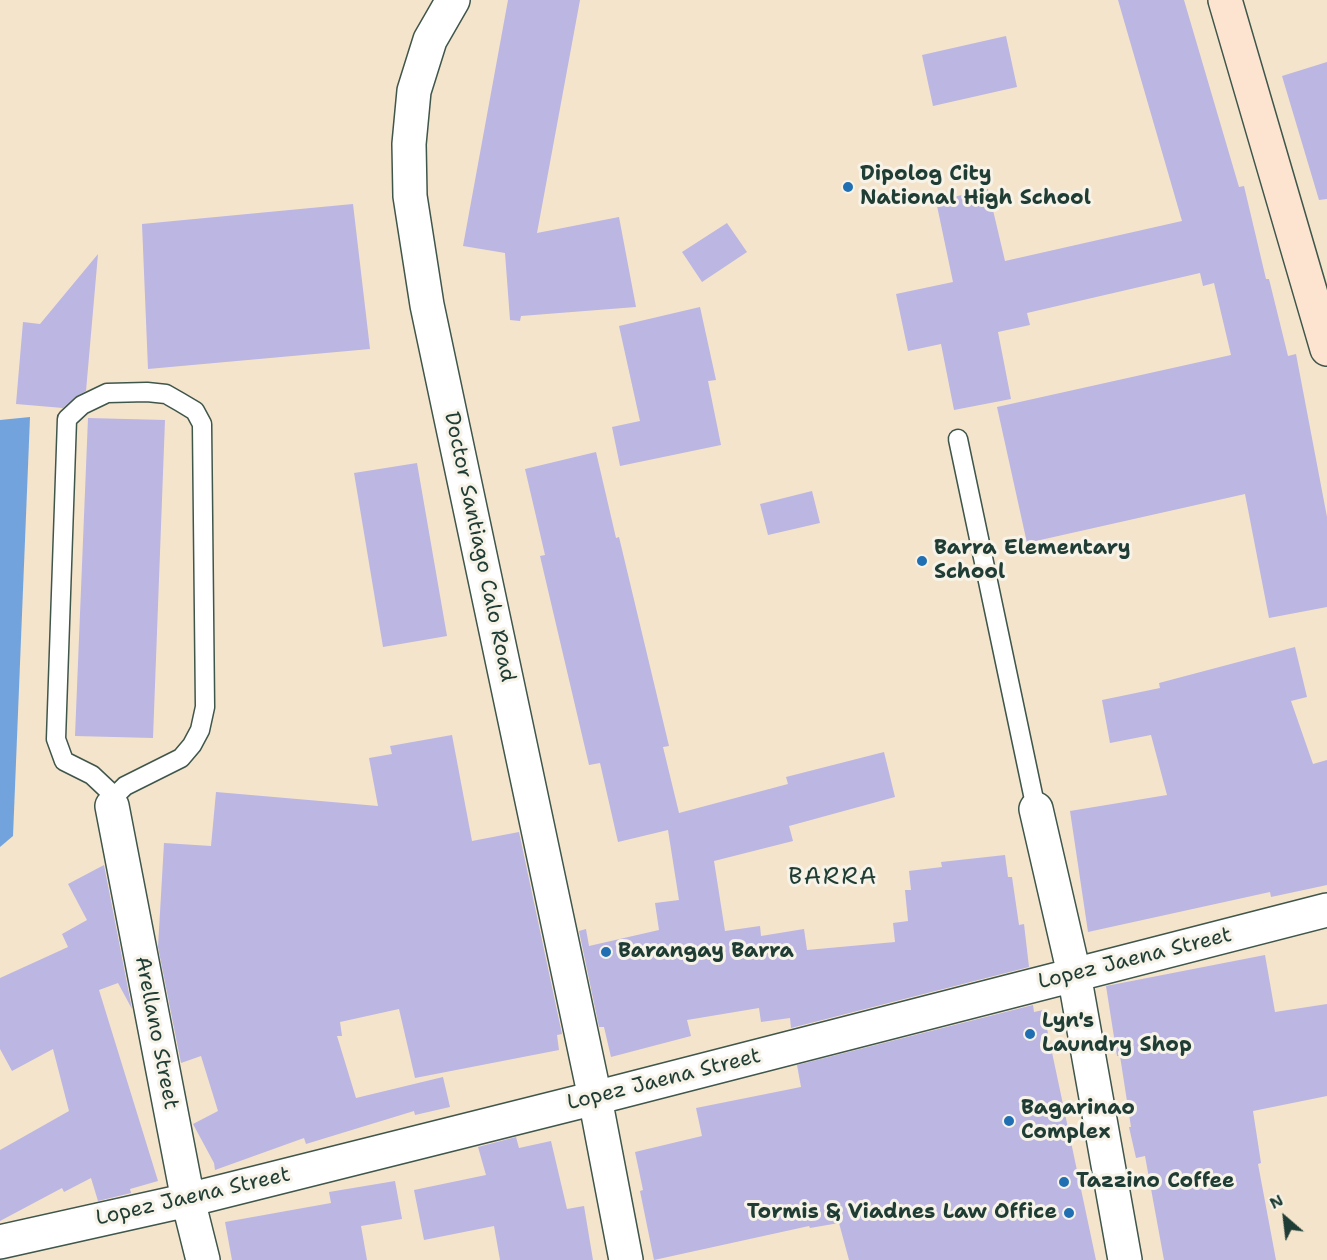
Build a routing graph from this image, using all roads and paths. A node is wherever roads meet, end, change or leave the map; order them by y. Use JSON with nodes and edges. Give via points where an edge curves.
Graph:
{"nodes":[{"id":1,"x":453,"y":0,"type":"edge"},
{"id":2,"x":1225,"y":0,"type":"edge"},
{"id":3,"x":1327,"y":349,"type":"edge"},
{"id":4,"x":958,"y":439,"type":"dead end"},
{"id":5,"x":112,"y":806,"type":"junction"},
{"id":6,"x":1036,"y":809,"type":"joint"},
{"id":7,"x":1327,"y":910,"type":"edge"},
{"id":8,"x":1074,"y":974,"type":"junction"},
{"id":9,"x":595,"y":1098,"type":"junction"},
{"id":10,"x":188,"y":1200,"type":"junction"},
{"id":11,"x":0,"y":1242,"type":"edge"},
{"id":12,"x":203,"y":1260,"type":"edge"},
{"id":13,"x":626,"y":1260,"type":"edge"},
{"id":14,"x":1125,"y":1260,"type":"edge"}],
"edges":[{"from":1,"to":9,"type":"street","name":"Doctor Santiago Calo Road","via":[[430,40],[414,91],[410,196],[430,316]]},
{"from":2,"to":3,"type":"main road"},
{"from":4,"to":6,"type":"lane"},
{"from":5,"to":5,"type":"lane","via":[[124,786],[181,758],[200,730],[205,707],[202,424],[195,411],[166,394],[107,393],[82,405],[67,419],[56,739],[64,761],[92,775],[109,791]]},
{"from":5,"to":10,"type":"street","name":"Arellano Street"},
{"from":6,"to":8,"type":"street"},
{"from":7,"to":8,"type":"street","name":"Lopez Jaena Street"},
{"from":8,"to":9,"type":"street","name":"Lopez Jaena Street"},
{"from":8,"to":14,"type":"street"},
{"from":9,"to":10,"type":"street","name":"Lopez Jaena Street"},
{"from":9,"to":13,"type":"street","name":"Doctor Santiago Calo Road"},
{"from":10,"to":11,"type":"street","name":"Lopez Jaena Street"},
{"from":10,"to":12,"type":"street","name":"Arellano Street"}]}
